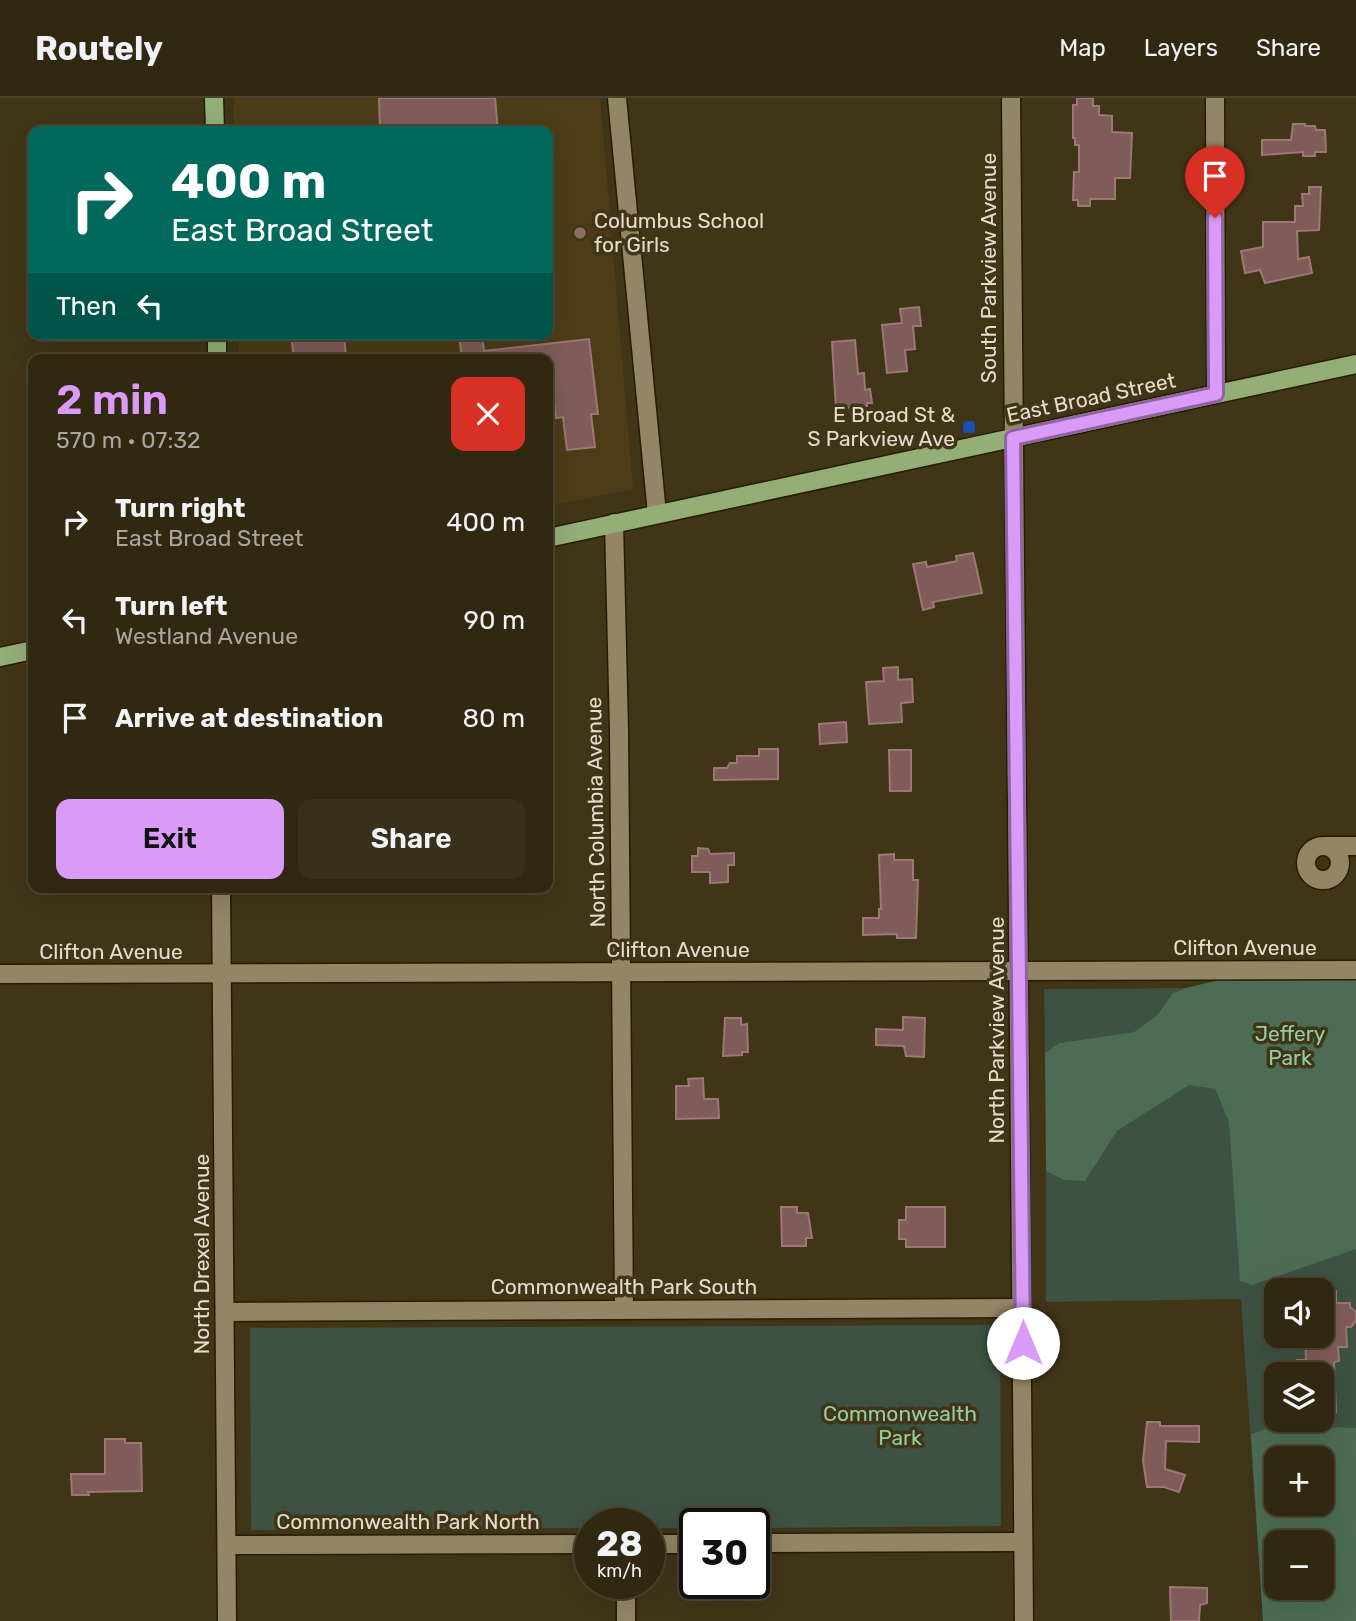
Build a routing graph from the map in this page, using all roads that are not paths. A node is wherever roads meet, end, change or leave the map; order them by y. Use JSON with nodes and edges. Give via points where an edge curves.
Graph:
{"nodes":[{"id":1,"x":215,"y":98,"type":"edge"},
{"id":2,"x":617,"y":98,"type":"edge"},
{"id":3,"x":1011,"y":98,"type":"edge"},
{"id":4,"x":1215,"y":98,"type":"edge"},
{"id":5,"x":215,"y":126,"type":"edge"},
{"id":6,"x":1356,"y":363,"type":"edge"},
{"id":7,"x":1216,"y":394,"type":"junction"},
{"id":8,"x":1013,"y":438,"type":"junction"},
{"id":9,"x":657,"y":514,"type":"junction"},
{"id":10,"x":614,"y":523,"type":"junction"},
{"id":11,"x":553,"y":537,"type":"edge"},
{"id":12,"x":28,"y":651,"type":"edge"},
{"id":13,"x":0,"y":657,"type":"edge"},
{"id":14,"x":1322,"y":845,"type":"dead end"},
{"id":15,"x":1356,"y":846,"type":"edge"},
{"id":16,"x":221,"y":893,"type":"edge"},
{"id":17,"x":1020,"y":970,"type":"junction"},
{"id":18,"x":1356,"y":970,"type":"edge"},
{"id":19,"x":0,"y":974,"type":"edge"},
{"id":20,"x":621,"y":974,"type":"junction"},
{"id":21,"x":222,"y":975,"type":"junction"},
{"id":22,"x":1022,"y":1308,"type":"junction"},
{"id":23,"x":624,"y":1310,"type":"junction"},
{"id":24,"x":225,"y":1312,"type":"junction"},
{"id":25,"x":1023,"y":1542,"type":"junction"},
{"id":26,"x":770,"y":1543,"type":"edge"},
{"id":27,"x":574,"y":1544,"type":"edge"},
{"id":28,"x":227,"y":1545,"type":"junction"},
{"id":29,"x":626,"y":1599,"type":"edge"},
{"id":30,"x":227,"y":1621,"type":"edge"},
{"id":31,"x":626,"y":1621,"type":"edge"},
{"id":32,"x":1024,"y":1621,"type":"edge"}],
"edges":[{"from":1,"to":5,"type":"main road"},
{"from":2,"to":9,"type":"street"},
{"from":3,"to":8,"type":"street","name":"South Parkview Avenue"},
{"from":4,"to":7,"type":"street"},
{"from":6,"to":7,"type":"main road","name":"East Broad Street"},
{"from":7,"to":8,"type":"main road","name":"East Broad Street"},
{"from":8,"to":9,"type":"main road","name":"East Broad Street"},
{"from":8,"to":17,"type":"street","name":"North Parkview Avenue"},
{"from":9,"to":10,"type":"main road","name":"East Broad Street"},
{"from":10,"to":11,"type":"main road","name":"East Broad Street"},
{"from":10,"to":20,"type":"street","name":"North Columbia Avenue"},
{"from":12,"to":13,"type":"main road"},
{"from":14,"to":15,"type":"street"},
{"from":16,"to":21,"type":"street","name":"North Drexel Avenue"},
{"from":17,"to":18,"type":"street","name":"Clifton Avenue"},
{"from":17,"to":20,"type":"street","name":"Clifton Avenue"},
{"from":17,"to":22,"type":"street","name":"North Parkview Avenue"},
{"from":19,"to":21,"type":"street","name":"Clifton Avenue"},
{"from":20,"to":21,"type":"street","name":"Clifton Avenue"},
{"from":20,"to":23,"type":"street","name":"North Columbia Avenue"},
{"from":21,"to":24,"type":"street","name":"North Drexel Avenue"},
{"from":22,"to":23,"type":"street","name":"Commonwealth Park South"},
{"from":22,"to":25,"type":"street","name":"North Parkview Avenue"},
{"from":23,"to":24,"type":"street","name":"Commonwealth Park South"},
{"from":24,"to":28,"type":"street","name":"North Drexel Avenue"},
{"from":25,"to":26,"type":"street"},
{"from":25,"to":32,"type":"street","name":"North Parkview Avenue"},
{"from":27,"to":28,"type":"street","name":"Commonwealth Park North"},
{"from":28,"to":30,"type":"street","name":"North Drexel Avenue"},
{"from":29,"to":31,"type":"street"}]}
